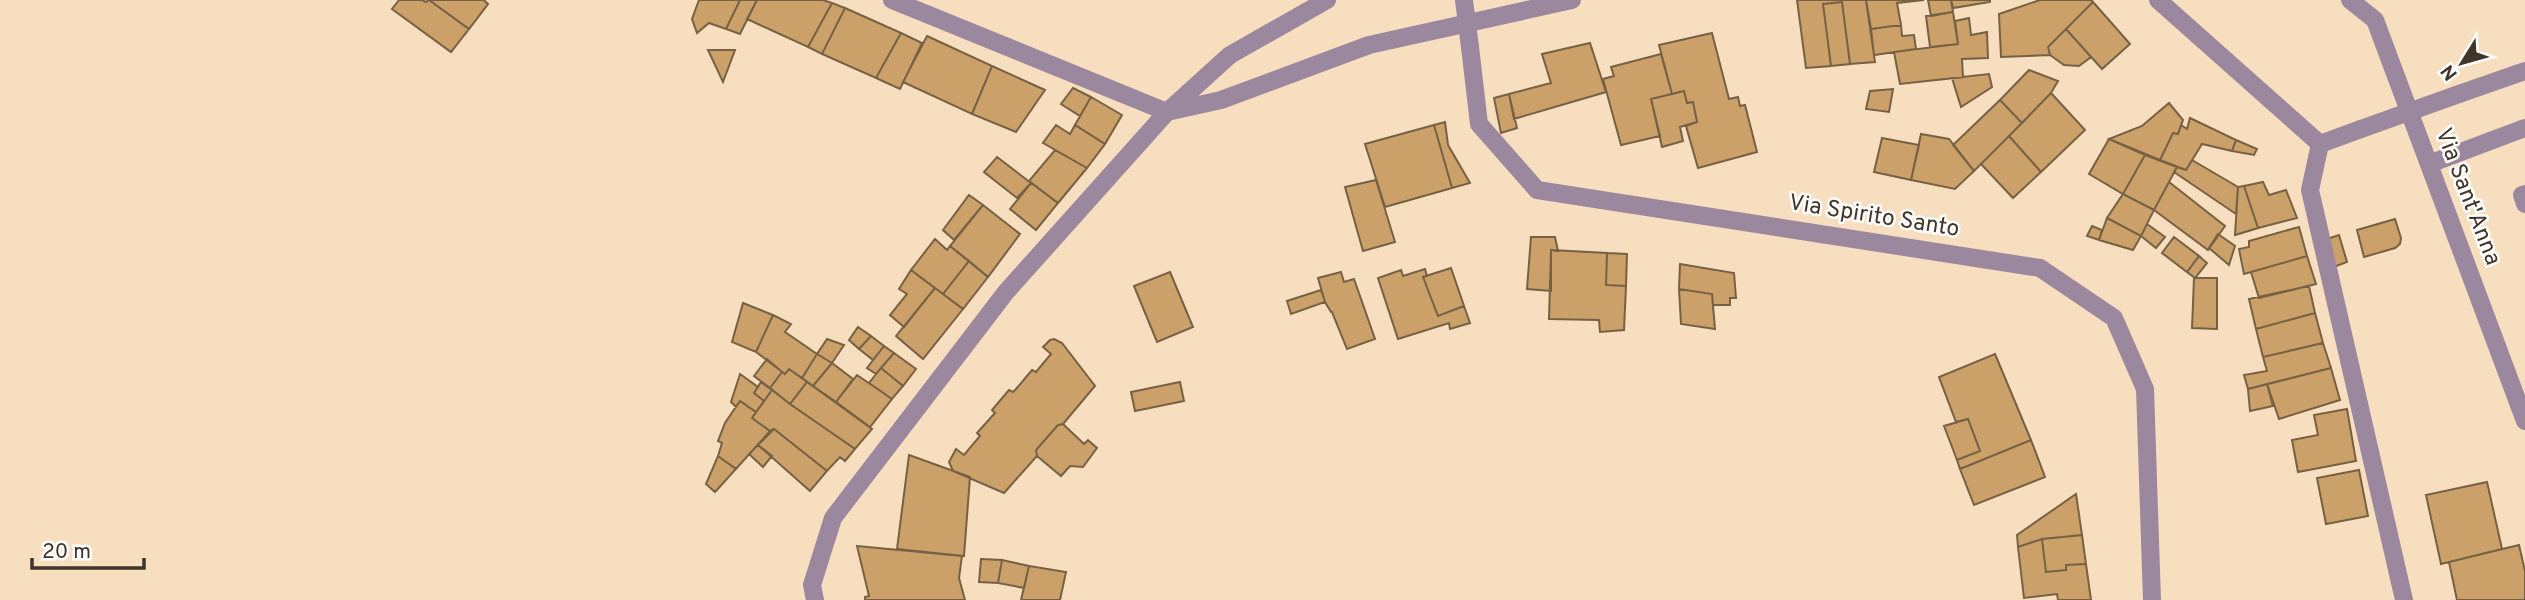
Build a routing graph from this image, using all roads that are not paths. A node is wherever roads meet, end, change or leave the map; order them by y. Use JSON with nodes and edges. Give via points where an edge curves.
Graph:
{"nodes":[{"id":1,"x":892,"y":0,"type":"edge"},
{"id":2,"x":1327,"y":0,"type":"edge"},
{"id":3,"x":1465,"y":0,"type":"edge"},
{"id":4,"x":1572,"y":0,"type":"edge"},
{"id":5,"x":2158,"y":0,"type":"edge"},
{"id":6,"x":2350,"y":0,"type":"edge"},
{"id":7,"x":2525,"y":71,"type":"edge"},
{"id":8,"x":1167,"y":112,"type":"junction"},
{"id":9,"x":2525,"y":128,"type":"edge"},
{"id":10,"x":2320,"y":144,"type":"junction"},
{"id":11,"x":2429,"y":164,"type":"junction"},
{"id":12,"x":2525,"y":194,"type":"edge"},
{"id":13,"x":2525,"y":204,"type":"edge"},
{"id":14,"x":2525,"y":421,"type":"edge"},
{"id":15,"x":815,"y":600,"type":"edge"},
{"id":16,"x":2151,"y":600,"type":"edge"},
{"id":17,"x":2404,"y":600,"type":"edge"}],
"edges":[{"from":1,"to":8,"type":"street"},
{"from":2,"to":8,"type":"street","via":[[1230,55]]},
{"from":3,"to":16,"type":"street","name":"Via Spirito Santo","bridge":true,"via":[[1479,124],[1537,190],[2040,268],[2114,318],[2145,389]]},
{"from":4,"to":8,"type":"street","via":[[1369,45],[1221,100]]},
{"from":5,"to":10,"type":"street"},
{"from":6,"to":11,"type":"street","name":"Via Sant'Anna","via":[[2375,20]]},
{"from":7,"to":10,"type":"street","bridge":true},
{"from":8,"to":15,"type":"street","via":[[1006,292],[833,518],[812,585]]},
{"from":9,"to":11,"type":"street"},
{"from":10,"to":17,"type":"street","via":[[2309,190]]},
{"from":11,"to":14,"type":"street","name":"Via Sant'Anna"},
{"from":12,"to":13,"type":"street"}]}
